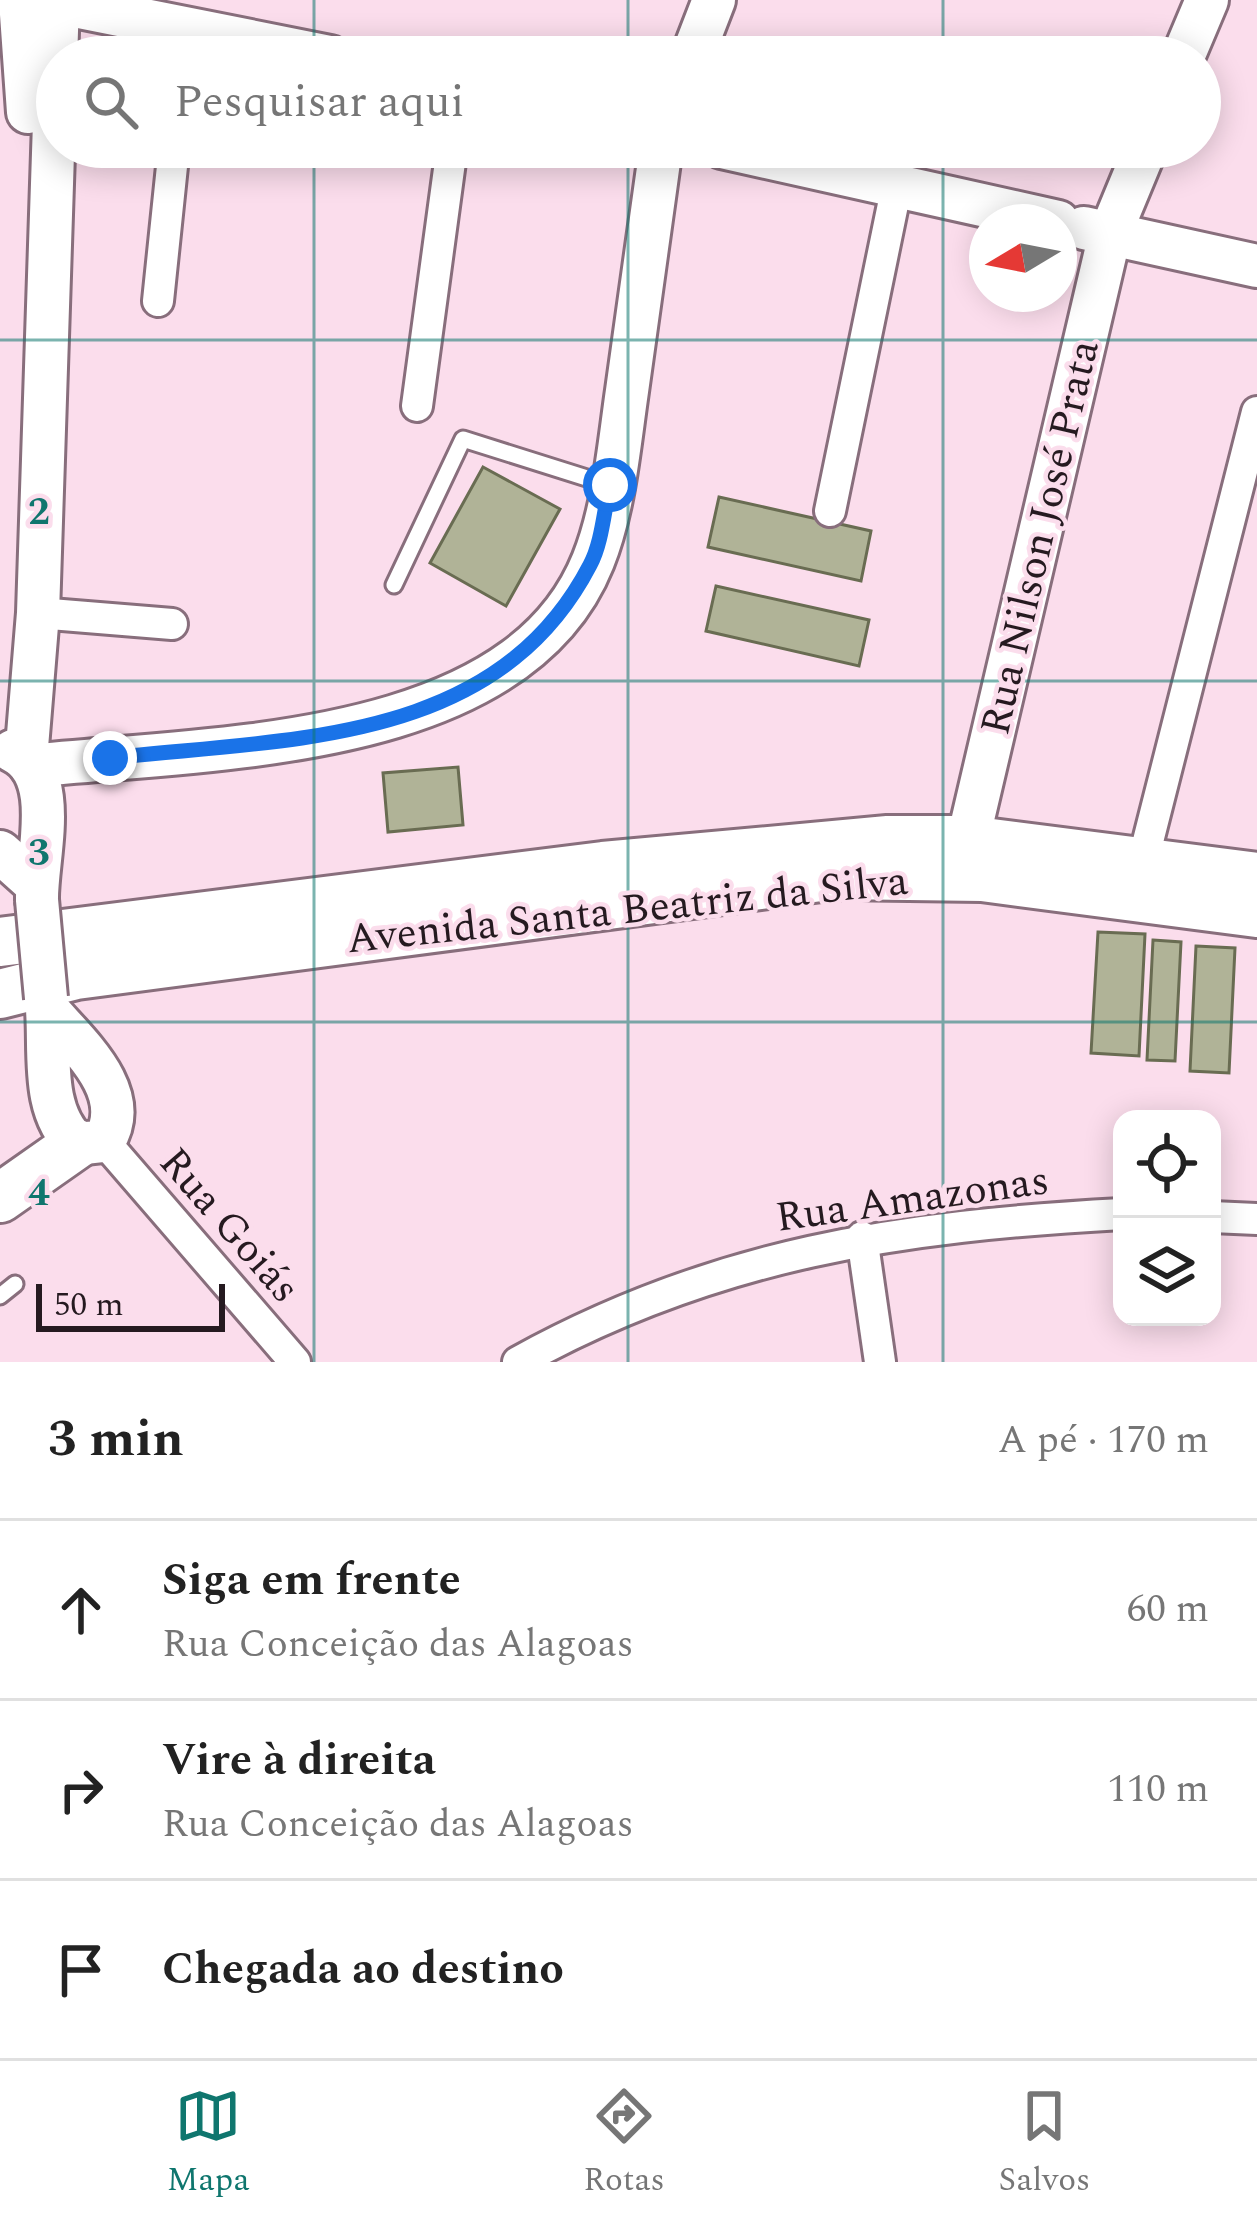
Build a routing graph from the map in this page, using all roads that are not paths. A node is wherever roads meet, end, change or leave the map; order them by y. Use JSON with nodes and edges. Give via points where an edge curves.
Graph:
{"nodes":[{"id":1,"x":714,"y":0,"type":"edge"},
{"id":2,"x":1207,"y":0,"type":"edge"},
{"id":3,"x":45,"y":1,"type":"edge"},
{"id":4,"x":38,"y":36,"type":"edge"},
{"id":5,"x":45,"y":36,"type":"edge"},
{"id":6,"x":168,"y":36,"type":"edge"},
{"id":7,"x":700,"y":36,"type":"edge"},
{"id":8,"x":1192,"y":36,"type":"edge"},
{"id":9,"x":36,"y":44,"type":"edge"},
{"id":10,"x":43,"y":168,"type":"edge"},
{"id":11,"x":172,"y":168,"type":"edge"},
{"id":12,"x":449,"y":168,"type":"edge"},
{"id":13,"x":659,"y":168,"type":"edge"},
{"id":14,"x":819,"y":168,"type":"edge"},
{"id":15,"x":1137,"y":168,"type":"edge"},
{"id":16,"x":897,"y":185,"type":"junction"},
{"id":17,"x":980,"y":204,"type":"edge"},
{"id":18,"x":1077,"y":226,"type":"edge"},
{"id":19,"x":1110,"y":234,"type":"junction"},
{"id":20,"x":1257,"y":266,"type":"edge"},
{"id":21,"x":158,"y":301,"type":"dead end"},
{"id":22,"x":417,"y":406,"type":"dead end"},
{"id":23,"x":1257,"y":412,"type":"edge"},
{"id":24,"x":610,"y":485,"type":"junction"},
{"id":25,"x":830,"y":511,"type":"dead end"},
{"id":26,"x":394,"y":585,"type":"dead end"},
{"id":27,"x":38,"y":613,"type":"junction"},
{"id":28,"x":172,"y":624,"type":"dead end"},
{"id":29,"x":15,"y":755,"type":"edge"},
{"id":30,"x":968,"y":840,"type":"junction"},
{"id":31,"x":0,"y":852,"type":"edge"},
{"id":32,"x":1143,"y":861,"type":"junction"},
{"id":33,"x":1257,"y":877,"type":"edge"},
{"id":34,"x":37,"y":892,"type":"junction"},
{"id":35,"x":1257,"y":913,"type":"edge"},
{"id":36,"x":0,"y":942,"type":"edge"},
{"id":37,"x":31,"y":1000,"type":"edge"},
{"id":38,"x":90,"y":1143,"type":"junction"},
{"id":39,"x":0,"y":1198,"type":"edge"},
{"id":40,"x":1113,"y":1215,"type":"edge"},
{"id":41,"x":1221,"y":1217,"type":"edge"},
{"id":42,"x":1257,"y":1219,"type":"edge"},
{"id":43,"x":862,"y":1237,"type":"junction"},
{"id":44,"x":15,"y":1284,"type":"dead end"},
{"id":45,"x":0,"y":1296,"type":"edge"},
{"id":46,"x":295,"y":1362,"type":"edge"},
{"id":47,"x":518,"y":1362,"type":"edge"},
{"id":48,"x":880,"y":1362,"type":"edge"}],
"edges":[{"from":1,"to":7,"type":"street"},
{"from":2,"to":8,"type":"street"},
{"from":3,"to":4,"type":"street"},
{"from":3,"to":5,"type":"street"},
{"from":3,"to":6,"type":"street"},
{"from":9,"to":29,"type":"street","via":[[28,82]]},
{"from":10,"to":27,"type":"street"},
{"from":11,"to":21,"type":"street"},
{"from":12,"to":22,"type":"street"},
{"from":13,"to":24,"type":"street"},
{"from":14,"to":16,"type":"street"},
{"from":15,"to":19,"type":"street","name":"Rua Nilson José Prata"},
{"from":16,"to":17,"type":"street"},
{"from":16,"to":25,"type":"street"},
{"from":18,"to":19,"type":"street"},
{"from":19,"to":20,"type":"street"},
{"from":19,"to":30,"type":"street","name":"Rua Nilson José Prata"},
{"from":23,"to":32,"type":"street"},
{"from":24,"to":26,"type":"lane","via":[[463,439]]},
{"from":24,"to":29,"type":"street","via":[[593,561],[552,627],[496,676],[431,709],[358,727]]},
{"from":27,"to":28,"type":"street"},
{"from":27,"to":29,"type":"street"},
{"from":29,"to":34,"type":"street","via":[[41,804]]},
{"from":30,"to":32,"type":"main road","name":"Avenida Santa Beatriz da Silva"},
{"from":30,"to":36,"type":"main road","name":"Avenida Santa Beatriz da Silva","via":[[819,844],[603,866]]},
{"from":31,"to":34,"type":"street"},
{"from":32,"to":33,"type":"main road","name":"Avenida Santa Beatriz da Silva"},
{"from":34,"to":37,"type":"street","bridge":true},
{"from":35,"to":37,"type":"main road","name":"Avenida Santa Beatriz da Silva","via":[[982,878],[836,875],[76,975]]},
{"from":37,"to":38,"type":"street","via":[[64,1132]]},
{"from":38,"to":39,"type":"main road"},
{"from":38,"to":46,"type":"street","name":"Rua Goiás"},
{"from":40,"to":43,"type":"street","name":"Rua Amazonas"},
{"from":41,"to":42,"type":"street"},
{"from":43,"to":47,"type":"street","name":"Rua Amazonas","via":[[688,1282]]},
{"from":43,"to":48,"type":"street"},
{"from":44,"to":45,"type":"lane"}]}
